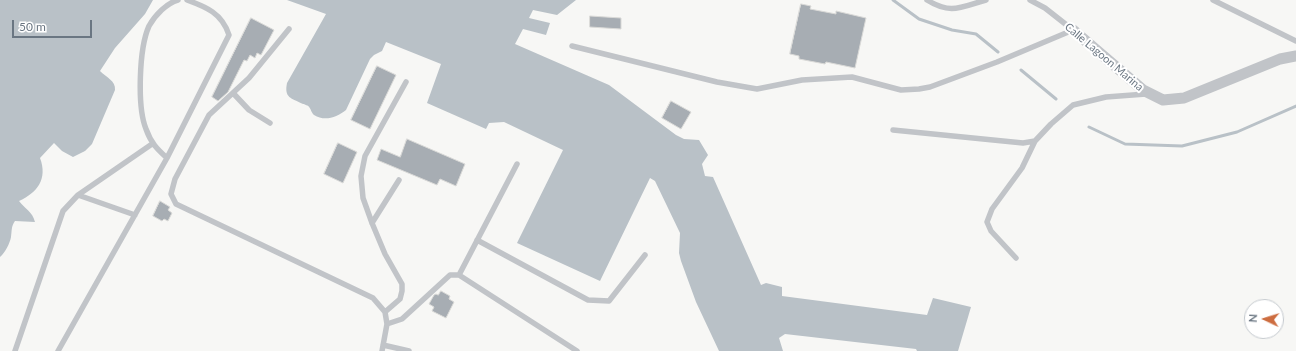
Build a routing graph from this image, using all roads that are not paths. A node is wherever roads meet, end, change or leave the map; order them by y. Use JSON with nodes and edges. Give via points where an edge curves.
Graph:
{"nodes":[{"id":1,"x":178,"y":0,"type":"edge"},
{"id":2,"x":186,"y":0,"type":"edge"},
{"id":3,"x":927,"y":0,"type":"edge"},
{"id":4,"x":986,"y":0,"type":"edge"},
{"id":5,"x":1030,"y":0,"type":"edge"},
{"id":6,"x":1213,"y":0,"type":"edge"},
{"id":7,"x":289,"y":29,"type":"dead end"},
{"id":8,"x":1073,"y":30,"type":"junction"},
{"id":9,"x":1296,"y":41,"type":"edge"},
{"id":10,"x":572,"y":46,"type":"dead end"},
{"id":11,"x":1296,"y":56,"type":"edge"},
{"id":12,"x":406,"y":82,"type":"dead end"},
{"id":13,"x":233,"y":93,"type":"junction"},
{"id":14,"x":1151,"y":94,"type":"junction"},
{"id":15,"x":270,"y":122,"type":"dead end"},
{"id":16,"x":893,"y":130,"type":"dead end"},
{"id":17,"x":1035,"y":141,"type":"junction"},
{"id":18,"x":152,"y":144,"type":"junction"},
{"id":19,"x":167,"y":158,"type":"junction"},
{"id":20,"x":517,"y":164,"type":"dead end"},
{"id":21,"x":399,"y":180,"type":"dead end"},
{"id":22,"x":78,"y":195,"type":"junction"},
{"id":23,"x":134,"y":215,"type":"junction"},
{"id":24,"x":372,"y":223,"type":"junction"},
{"id":25,"x":477,"y":240,"type":"junction"},
{"id":26,"x":645,"y":255,"type":"dead end"},
{"id":27,"x":1016,"y":258,"type":"dead end"},
{"id":28,"x":459,"y":275,"type":"junction"},
{"id":29,"x":385,"y":312,"type":"junction"},
{"id":30,"x":387,"y":324,"type":"junction"},
{"id":31,"x":382,"y":348,"type":"edge"},
{"id":32,"x":15,"y":351,"type":"edge"},
{"id":33,"x":58,"y":351,"type":"edge"},
{"id":34,"x":409,"y":351,"type":"edge"},
{"id":35,"x":577,"y":351,"type":"edge"}],
"edges":[{"from":1,"to":18,"type":"lane","via":[[158,14],[149,26],[140,67],[140,98],[145,128]]},
{"from":2,"to":19,"type":"lane","via":[[213,11],[226,24],[229,34]]},
{"from":3,"to":4,"type":"lane","via":[[952,10]]},
{"from":5,"to":8,"type":"lane","name":"Calle Lagoon Marina","via":[[1045,8]]},
{"from":6,"to":9,"type":"lane"},
{"from":7,"to":13,"type":"lane","via":[[249,78]]},
{"from":8,"to":10,"type":"lane","via":[[930,87],[907,90],[852,77],[802,80],[757,88],[717,82]]},
{"from":8,"to":14,"type":"street","name":"Calle Lagoon Marina"},
{"from":11,"to":14,"type":"street","name":"Calle Lagoon Marina","via":[[1280,59],[1184,98],[1163,100]]},
{"from":12,"to":24,"type":"lane","via":[[365,156],[361,176],[363,198]]},
{"from":13,"to":15,"type":"lane","via":[[249,110]]},
{"from":13,"to":29,"type":"lane","via":[[209,115],[175,179],[171,194],[176,204],[373,298]]},
{"from":14,"to":17,"type":"lane","via":[[1106,97],[1073,105]]},
{"from":16,"to":17,"type":"lane","via":[[1023,143]]},
{"from":17,"to":27,"type":"lane","via":[[1022,168],[992,209],[987,222],[991,231]]},
{"from":18,"to":19,"type":"lane"},
{"from":18,"to":22,"type":"lane"},
{"from":19,"to":23,"type":"lane"},
{"from":20,"to":25,"type":"lane"},
{"from":21,"to":24,"type":"lane"},
{"from":22,"to":23,"type":"lane"},
{"from":22,"to":32,"type":"lane","via":[[63,211]]},
{"from":23,"to":33,"type":"lane"},
{"from":24,"to":29,"type":"lane","via":[[402,284],[400,299]]},
{"from":25,"to":26,"type":"lane","via":[[588,300],[597,302],[609,301]]},
{"from":25,"to":28,"type":"lane"},
{"from":28,"to":30,"type":"lane","via":[[450,275],[402,319]]},
{"from":28,"to":35,"type":"lane"},
{"from":29,"to":30,"type":"lane"},
{"from":30,"to":31,"type":"lane"},
{"from":31,"to":34,"type":"lane"}]}
